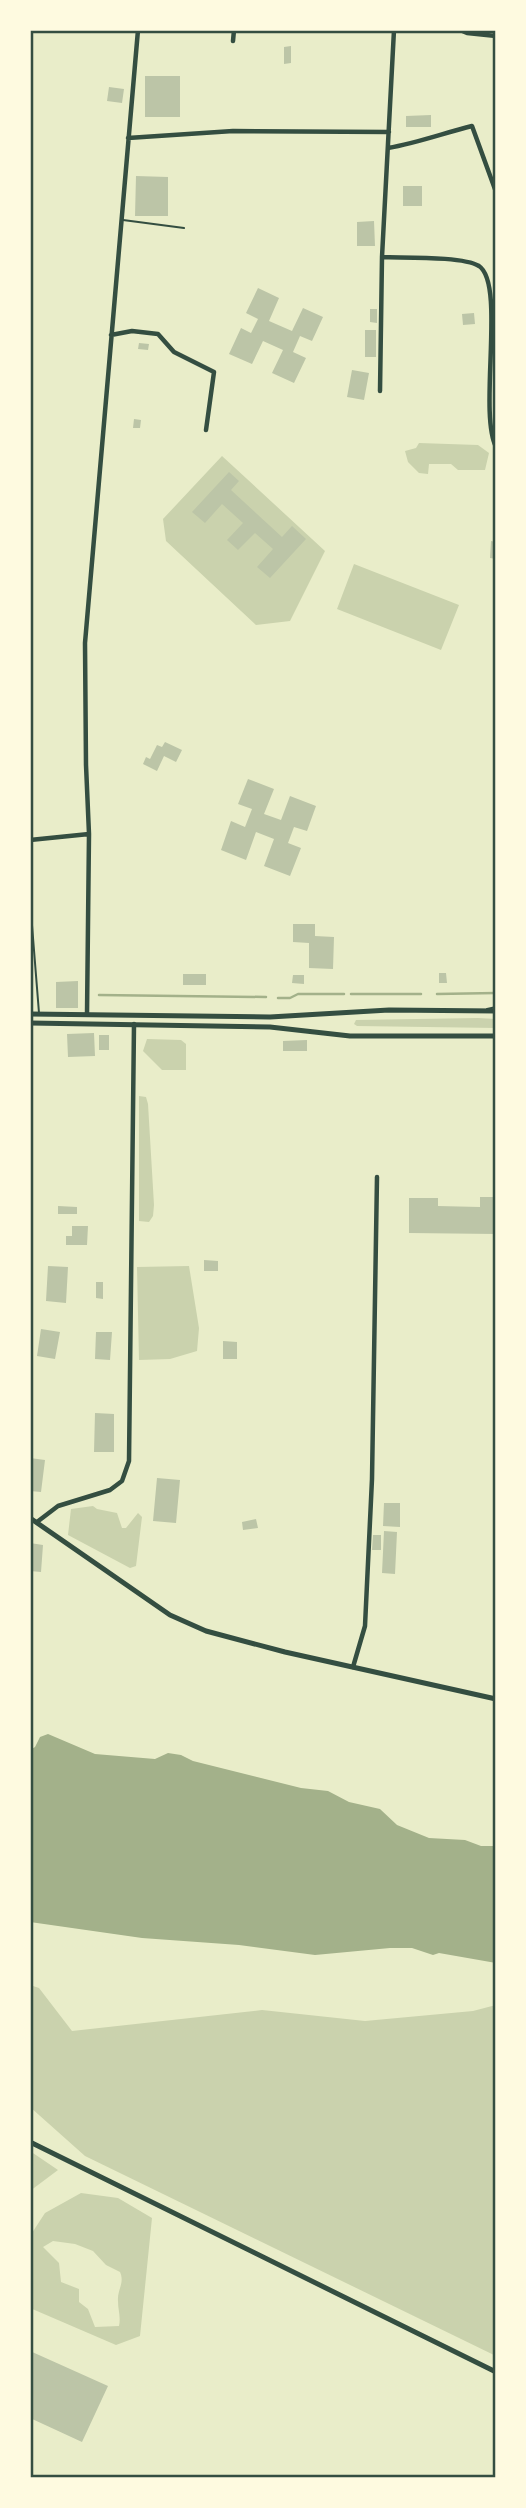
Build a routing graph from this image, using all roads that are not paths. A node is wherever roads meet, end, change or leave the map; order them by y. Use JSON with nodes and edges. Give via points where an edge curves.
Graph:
{"nodes":[{"id":1,"x":138,"y":30,"type":"edge"},
{"id":2,"x":234,"y":30,"type":"edge"},
{"id":3,"x":394,"y":30,"type":"edge"},
{"id":4,"x":460,"y":30,"type":"edge"},
{"id":5,"x":496,"y":36,"type":"edge"},
{"id":6,"x":233,"y":41,"type":"dead end"},
{"id":7,"x":389,"y":132,"type":"junction"},
{"id":8,"x":128,"y":138,"type":"junction"},
{"id":9,"x":388,"y":148,"type":"junction"},
{"id":10,"x":496,"y":192,"type":"edge"},
{"id":11,"x":122,"y":220,"type":"junction"},
{"id":12,"x":184,"y":228,"type":"dead end"},
{"id":13,"x":382,"y":257,"type":"junction"},
{"id":14,"x":110,"y":335,"type":"junction"},
{"id":15,"x":380,"y":391,"type":"dead end"},
{"id":16,"x":206,"y":429,"type":"dead end"},
{"id":17,"x":496,"y":447,"type":"edge"},
{"id":18,"x":89,"y":834,"type":"junction"},
{"id":19,"x":30,"y":840,"type":"edge"},
{"id":20,"x":30,"y":900,"type":"edge"},
{"id":21,"x":496,"y":1009,"type":"edge"},
{"id":22,"x":30,"y":1014,"type":"edge"},
{"id":23,"x":39,"y":1014,"type":"junction"},
{"id":24,"x":87,"y":1014,"type":"junction"},
{"id":25,"x":30,"y":1023,"type":"edge"},
{"id":26,"x":134,"y":1024,"type":"junction"},
{"id":27,"x":496,"y":1036,"type":"edge"},
{"id":28,"x":377,"y":1177,"type":"dead end"},
{"id":29,"x":30,"y":1518,"type":"edge"},
{"id":30,"x":37,"y":1522,"type":"junction"},
{"id":31,"x":353,"y":1668,"type":"junction"},
{"id":32,"x":496,"y":1699,"type":"edge"},
{"id":33,"x":30,"y":2142,"type":"edge"},
{"id":34,"x":496,"y":2372,"type":"edge"}],
"edges":[{"from":1,"to":8,"type":"street"},
{"from":2,"to":6,"type":"street"},
{"from":3,"to":7,"type":"street"},
{"from":4,"to":5,"type":"street"},
{"from":7,"to":8,"type":"street","via":[[233,131]]},
{"from":7,"to":9,"type":"street"},
{"from":8,"to":11,"type":"street"},
{"from":9,"to":10,"type":"street","via":[[472,126]]},
{"from":9,"to":13,"type":"street"},
{"from":11,"to":12,"type":"lane"},
{"from":11,"to":14,"type":"street"},
{"from":13,"to":15,"type":"street"},
{"from":13,"to":17,"type":"street","via":[[461,260],[484,272],[491,308],[489,425]]},
{"from":14,"to":16,"type":"street","via":[[132,331],[158,334],[174,352],[214,372]]},
{"from":14,"to":18,"type":"street","via":[[85,643]]},
{"from":18,"to":19,"type":"street"},
{"from":18,"to":24,"type":"street"},
{"from":20,"to":23,"type":"lane"},
{"from":21,"to":24,"type":"street","via":[[270,1017]]},
{"from":22,"to":23,"type":"street"},
{"from":23,"to":24,"type":"street"},
{"from":25,"to":26,"type":"street"},
{"from":26,"to":27,"type":"street","via":[[270,1027],[349,1036]]},
{"from":26,"to":30,"type":"street","via":[[129,1461],[122,1480],[110,1490],[58,1506]]},
{"from":28,"to":31,"type":"street","via":[[374,1437],[365,1626]]},
{"from":29,"to":30,"type":"street"},
{"from":30,"to":31,"type":"street","via":[[187,1623]]},
{"from":31,"to":32,"type":"street"},
{"from":33,"to":34,"type":"street"}]}
